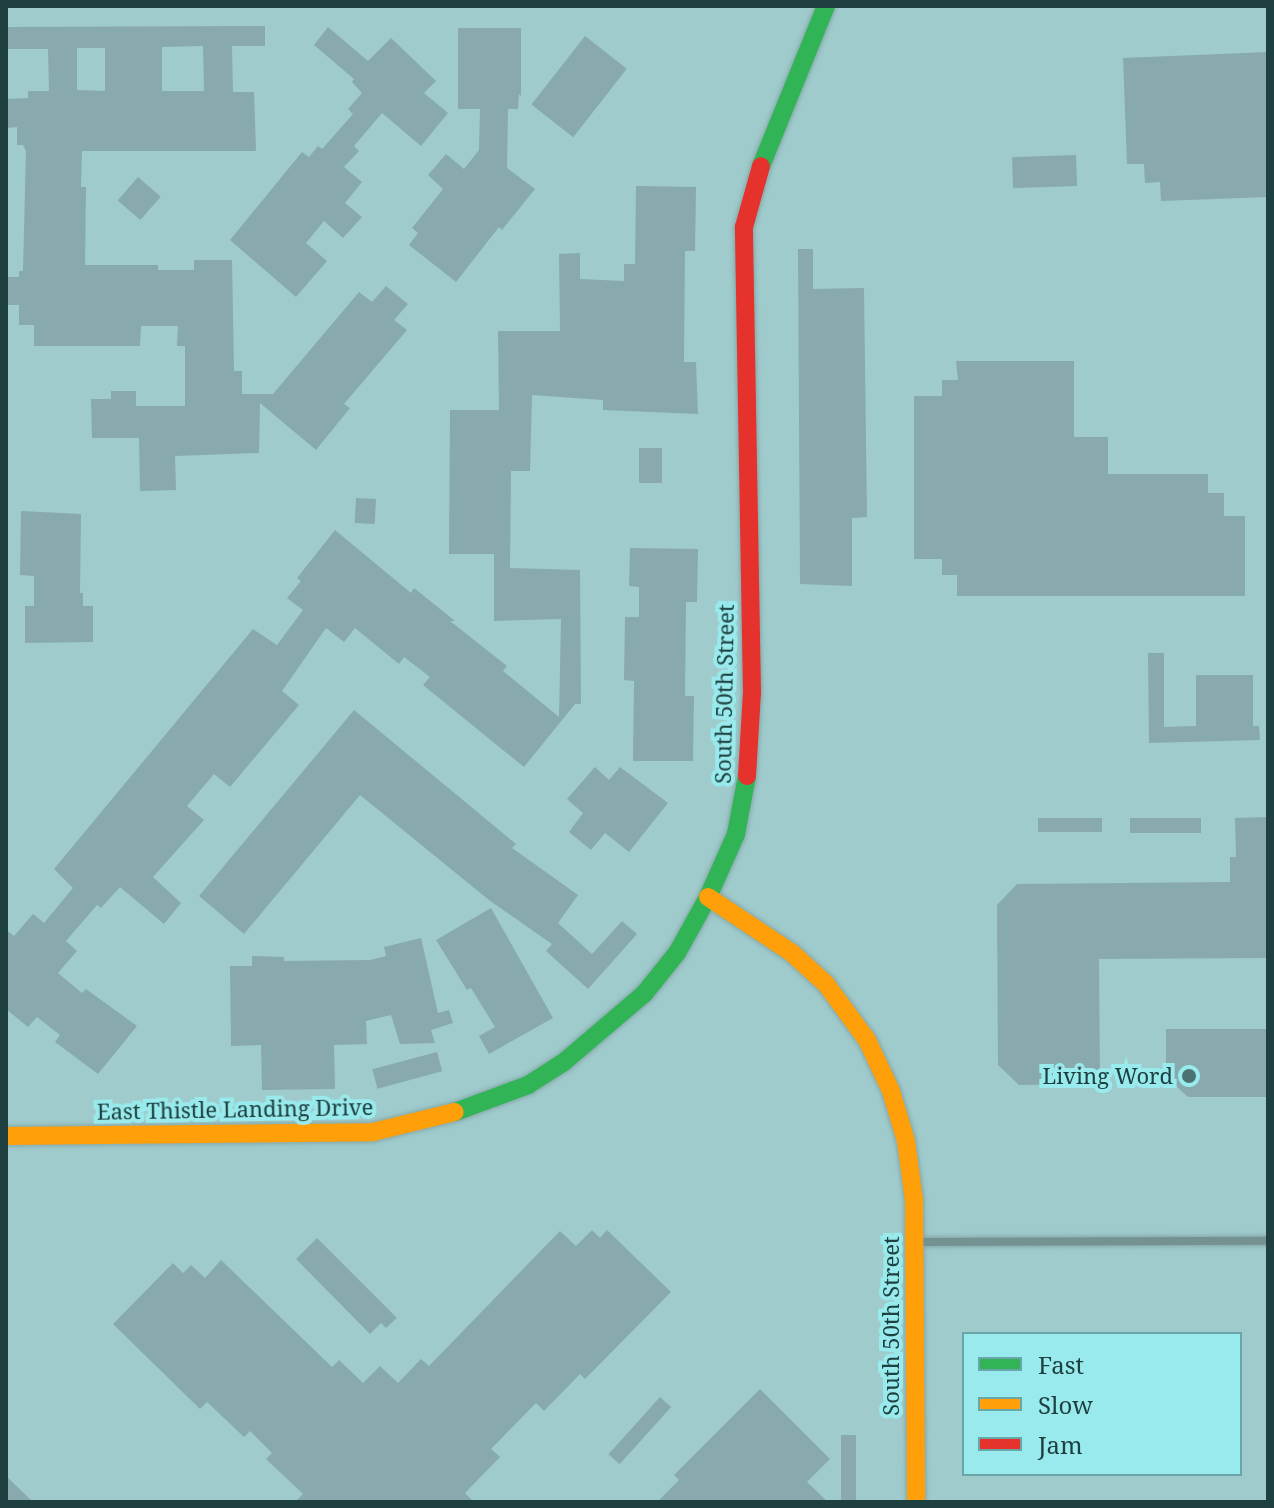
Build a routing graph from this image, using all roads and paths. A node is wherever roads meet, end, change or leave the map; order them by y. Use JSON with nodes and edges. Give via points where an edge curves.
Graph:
{"nodes":[{"id":1,"x":826,"y":6,"type":"edge"},
{"id":2,"x":708,"y":897,"type":"junction"},
{"id":3,"x":6,"y":1136,"type":"edge"},
{"id":4,"x":1268,"y":1241,"type":"edge"},
{"id":5,"x":914,"y":1242,"type":"junction"},
{"id":6,"x":916,"y":1502,"type":"edge"}],
"edges":[{"from":1,"to":2,"type":"street","name":"South 50th Street","via":[[768,144],[744,227],[752,693],[746,796],[736,834]]},
{"from":2,"to":3,"type":"street","name":"East Thistle Landing Drive","via":[[677,953],[614,1023],[528,1085],[482,1105],[373,1132]]},
{"from":2,"to":5,"type":"street","name":"South 50th Street","via":[[810,968],[867,1040],[891,1091],[906,1141]]},
{"from":4,"to":5,"type":"lane"},
{"from":5,"to":6,"type":"street","name":"South 50th Street"}]}
